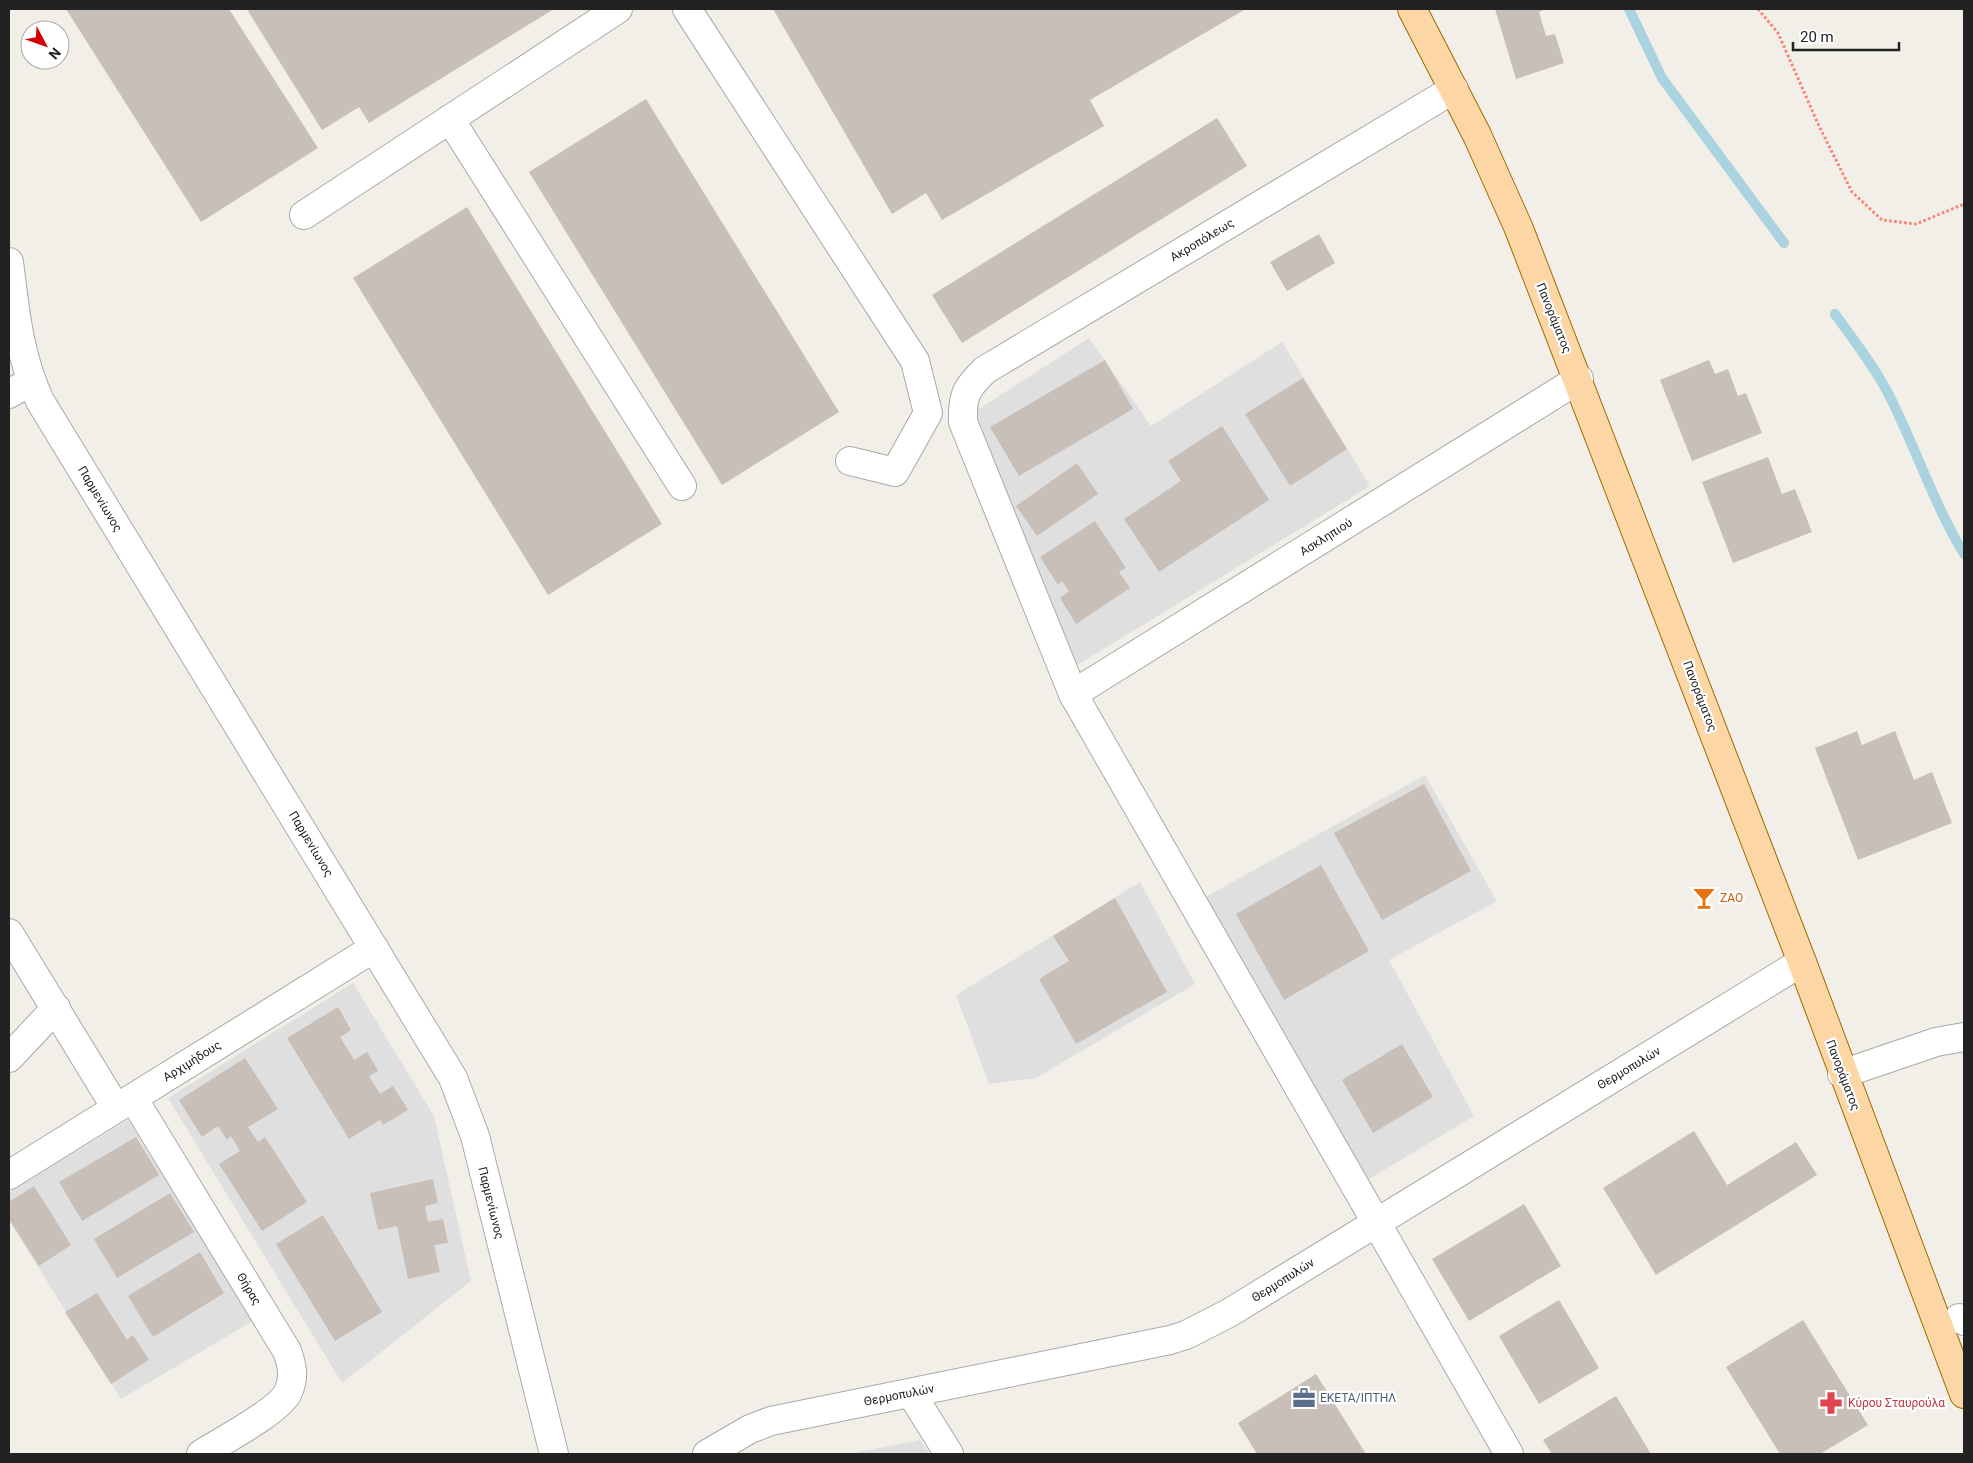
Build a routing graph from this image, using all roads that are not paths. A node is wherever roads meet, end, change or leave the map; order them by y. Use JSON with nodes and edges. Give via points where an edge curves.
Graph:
{"nodes":[{"id":1,"x":618,"y":9,"type":"edge"},
{"id":2,"x":687,"y":9,"type":"edge"},
{"id":3,"x":1412,"y":9,"type":"edge"},
{"id":4,"x":1454,"y":89,"type":"junction"},
{"id":5,"x":450,"y":119,"type":"junction"},
{"id":6,"x":304,"y":215,"type":"dead end"},
{"id":7,"x":9,"y":262,"type":"edge"},
{"id":8,"x":1579,"y":379,"type":"junction"},
{"id":9,"x":20,"y":388,"type":"edge"},
{"id":10,"x":850,"y":461,"type":"dead end"},
{"id":11,"x":682,"y":486,"type":"dead end"},
{"id":12,"x":1073,"y":694,"type":"junction"},
{"id":13,"x":9,"y":933,"type":"edge"},
{"id":14,"x":374,"y":948,"type":"junction"},
{"id":15,"x":1802,"y":962,"type":"junction"},
{"id":16,"x":56,"y":1008,"type":"junction"},
{"id":17,"x":1964,"y":1037,"type":"edge"},
{"id":18,"x":9,"y":1058,"type":"edge"},
{"id":19,"x":1842,"y":1074,"type":"junction"},
{"id":20,"x":125,"y":1103,"type":"junction"},
{"id":21,"x":9,"y":1175,"type":"edge"},
{"id":22,"x":1377,"y":1222,"type":"junction"},
{"id":23,"x":911,"y":1393,"type":"junction"},
{"id":24,"x":1964,"y":1394,"type":"edge"},
{"id":25,"x":200,"y":1454,"type":"edge"},
{"id":26,"x":554,"y":1454,"type":"edge"},
{"id":27,"x":707,"y":1454,"type":"edge"},
{"id":28,"x":949,"y":1454,"type":"edge"},
{"id":29,"x":1509,"y":1454,"type":"edge"}],
"edges":[{"from":1,"to":5,"type":"street"},
{"from":2,"to":10,"type":"street","via":[[915,361],[928,412],[895,472]]},
{"from":3,"to":4,"type":"main road","name":"Πανοράματος"},
{"from":4,"to":8,"type":"main road","name":"Πανοράματος","via":[[1519,229]]},
{"from":4,"to":12,"type":"street","name":"Ακροπόλεως","via":[[985,370],[969,385],[962,404],[963,422]]},
{"from":5,"to":6,"type":"street"},
{"from":5,"to":11,"type":"street"},
{"from":7,"to":9,"type":"street","name":"Παρμενίωνος","via":[[20,348]]},
{"from":8,"to":12,"type":"street","name":"Ασκληπιού"},
{"from":8,"to":15,"type":"main road","name":"Πανοράματος"},
{"from":9,"to":14,"type":"street","name":"Παρμενίωνος","via":[[45,409]]},
{"from":12,"to":22,"type":"street"},
{"from":13,"to":16,"type":"street","name":"Θήρας"},
{"from":14,"to":20,"type":"street","name":"Αρχιμήδους"},
{"from":14,"to":26,"type":"street","name":"Παρμενίωνος","via":[[453,1078],[468,1113]]},
{"from":15,"to":19,"type":"main road","name":"Πανοράματος"},
{"from":15,"to":22,"type":"street","name":"Θερμοπυλών"},
{"from":16,"to":18,"type":"street"},
{"from":16,"to":20,"type":"street","name":"Θήρας"},
{"from":17,"to":19,"type":"street","via":[[1936,1042]]},
{"from":19,"to":24,"type":"main road","name":"Πανοράματος"},
{"from":20,"to":21,"type":"street","name":"Αρχιμήδους"},
{"from":20,"to":25,"type":"street","name":"Θήρας","via":[[287,1351],[293,1367],[288,1394],[272,1409]]},
{"from":22,"to":23,"type":"street","name":"Θερμοπυλών","via":[[1229,1313],[1186,1335]]},
{"from":22,"to":29,"type":"street"},
{"from":23,"to":27,"type":"street","name":"Θερμοπυλών","via":[[771,1421],[750,1429]]},
{"from":23,"to":28,"type":"street"}]}
